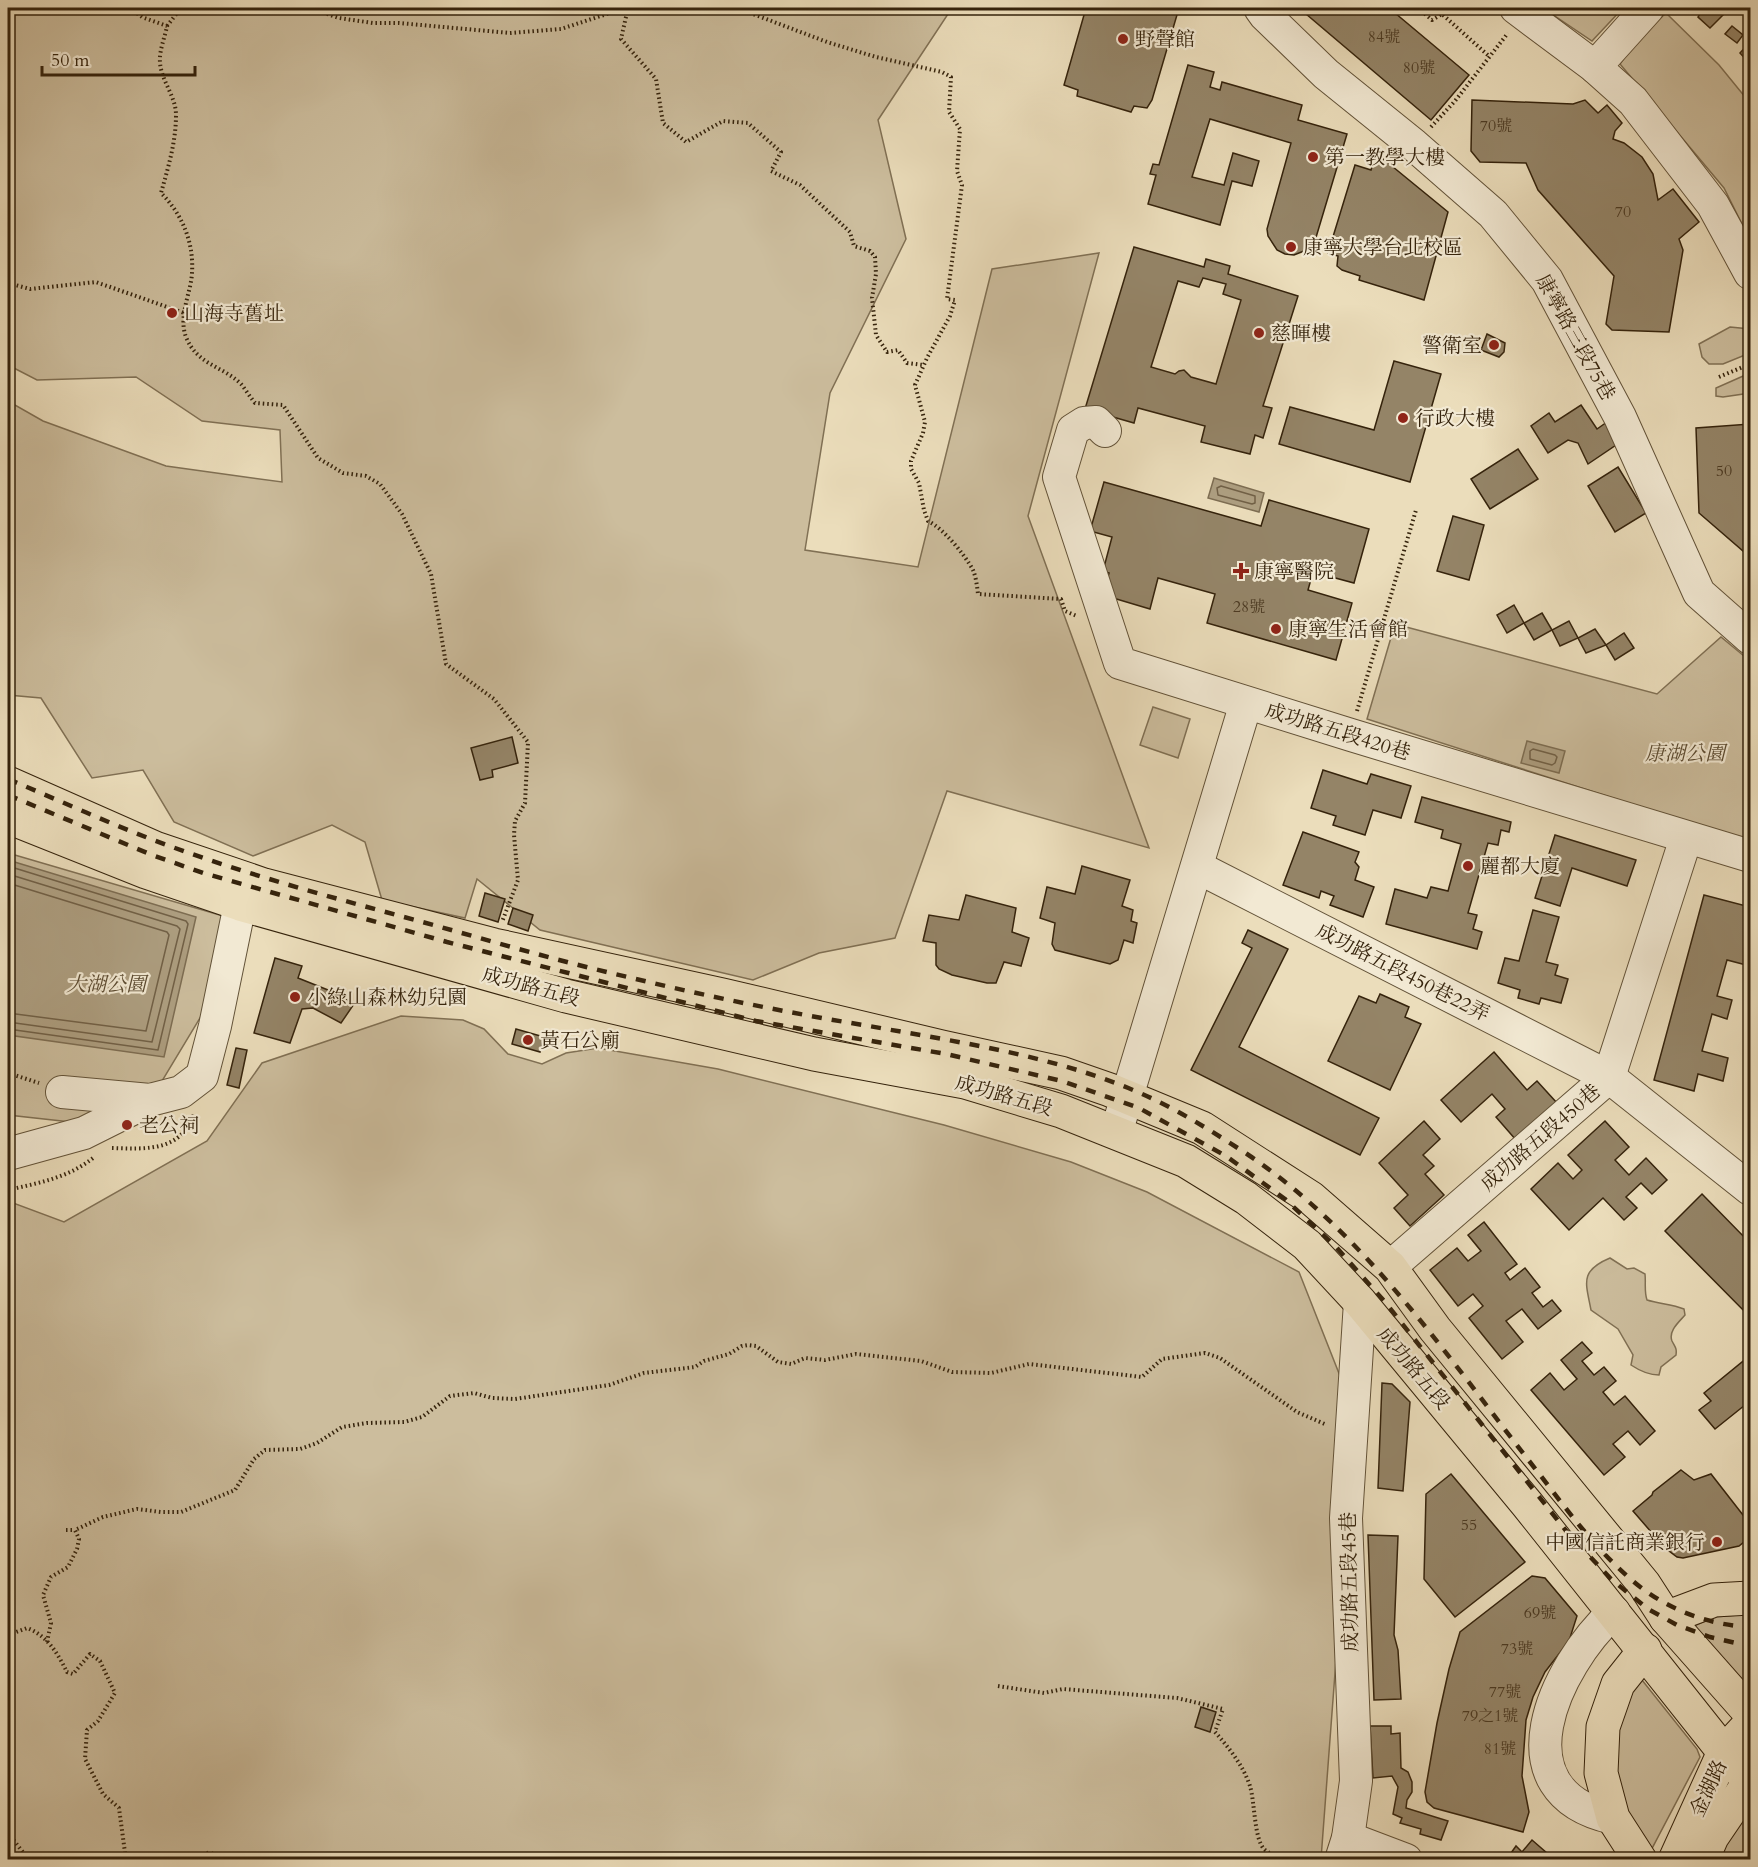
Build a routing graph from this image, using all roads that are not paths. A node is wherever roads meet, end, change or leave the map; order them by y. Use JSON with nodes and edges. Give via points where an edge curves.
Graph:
{"nodes":[{"id":1,"x":1260,"y":8,"type":"edge"},
{"id":2,"x":1648,"y":8,"type":"edge"},
{"id":3,"x":1520,"y":11,"type":"edge"},
{"id":4,"x":1595,"y":67,"type":"junction"},
{"id":5,"x":1750,"y":273,"type":"edge"},
{"id":6,"x":1105,"y":431,"type":"dead end"},
{"id":7,"x":1750,"y":638,"type":"edge"},
{"id":8,"x":1246,"y":703,"type":"junction"},
{"id":9,"x":8,"y":783,"type":"edge"},
{"id":10,"x":8,"y":817,"type":"edge"},
{"id":11,"x":1686,"y":838,"type":"junction"},
{"id":12,"x":1750,"y":856,"type":"edge"},
{"id":13,"x":1197,"y":867,"type":"junction"},
{"id":14,"x":242,"y":892,"type":"junction"},
{"id":15,"x":1609,"y":1077,"type":"junction"},
{"id":16,"x":62,"y":1092,"type":"road end"},
{"id":17,"x":1127,"y":1097,"type":"junction"},
{"id":18,"x":150,"y":1100,"type":"junction"},
{"id":19,"x":1116,"y":1133,"type":"junction"},
{"id":20,"x":8,"y":1154,"type":"edge"},
{"id":21,"x":1750,"y":1189,"type":"edge"},
{"id":22,"x":1390,"y":1267,"type":"junction"},
{"id":23,"x":1360,"y":1302,"type":"junction"},
{"id":24,"x":1750,"y":1598,"type":"edge"},
{"id":25,"x":1614,"y":1612,"type":"junction"},
{"id":26,"x":1666,"y":1618,"type":"junction"},
{"id":27,"x":1645,"y":1650,"type":"junction"},
{"id":28,"x":1750,"y":1713,"type":"edge"},
{"id":29,"x":1750,"y":1724,"type":"edge"},
{"id":30,"x":1724,"y":1752,"type":"junction"},
{"id":31,"x":1750,"y":1782,"type":"edge"},
{"id":32,"x":1613,"y":1818,"type":"junction"},
{"id":33,"x":1344,"y":1849,"type":"edge"},
{"id":34,"x":1406,"y":1860,"type":"edge"},
{"id":35,"x":1640,"y":1860,"type":"edge"},
{"id":36,"x":1675,"y":1860,"type":"edge"},
{"id":37,"x":1702,"y":1860,"type":"edge"}],
"edges":[{"from":1,"to":7,"type":"street","name":"康寧路三段75巷","via":[[1326,74],[1493,214],[1548,280],[1620,417],[1700,593]]},
{"from":2,"to":4,"type":"street"},
{"from":3,"to":4,"type":"street"},
{"from":4,"to":5,"type":"street","via":[[1633,101],[1713,205]]},
{"from":6,"to":8,"type":"street","via":[[1096,422],[1073,430],[1059,477],[1120,663]]},
{"from":8,"to":11,"type":"street","name":"成功路五段420巷"},
{"from":8,"to":13,"type":"street","name":"成功路五段420巷"},
{"from":9,"to":14,"type":"main road","name":"成功路五段","via":[[155,848]]},
{"from":10,"to":14,"type":"main road","name":"成功路五段","via":[[146,872]]},
{"from":11,"to":12,"type":"street","name":"成功路五段420巷"},
{"from":11,"to":15,"type":"street","name":"成功路五段450巷"},
{"from":13,"to":15,"type":"street","name":"成功路五段450巷22弄"},
{"from":13,"to":17,"type":"street","name":"成功路五段420巷"},
{"from":14,"to":17,"type":"main road","name":"成功路五段","via":[[1061,1072]]},
{"from":14,"to":18,"type":"street","via":[[202,1076],[181,1092]]},
{"from":14,"to":19,"type":"main road","name":"成功路五段","via":[[566,996],[814,1054],[965,1082],[1061,1111]]},
{"from":15,"to":21,"type":"street","name":"成功路五段450巷22弄"},
{"from":15,"to":22,"type":"street","name":"成功路五段450巷"},
{"from":16,"to":18,"type":"street"},
{"from":17,"to":19,"type":"street","name":"成功路五段420巷"},
{"from":17,"to":22,"type":"main road","name":"成功路五段","via":[[1202,1128],[1311,1198]]},
{"from":18,"to":20,"type":"street","via":[[84,1133]]},
{"from":19,"to":23,"type":"main road","name":"成功路五段","via":[[1186,1161],[1246,1198],[1307,1245]]},
{"from":22,"to":26,"type":"main road","name":"成功路五段","via":[[1435,1329],[1644,1584]]},
{"from":23,"to":25,"type":"main road","name":"成功路五段"},
{"from":23,"to":33,"type":"street","name":"成功路五段45巷","via":[[1346,1518],[1356,1781]]},
{"from":24,"to":26,"type":"main road","via":[[1714,1600]]},
{"from":25,"to":27,"type":"main road","name":"成功路五段"},
{"from":25,"to":32,"type":"street","via":[[1598,1626],[1566,1672],[1550,1713],[1546,1740],[1551,1779],[1560,1791],[1582,1808]]},
{"from":26,"to":28,"type":"main road","name":"成功路五段"},
{"from":27,"to":30,"type":"main road","name":"成功路五段"},
{"from":27,"to":32,"type":"main road","via":[[1618,1684],[1603,1727],[1601,1773]]},
{"from":29,"to":30,"type":"main road","name":"金湖路"},
{"from":30,"to":31,"type":"main road","name":"成功路五段"},
{"from":30,"to":36,"type":"main road","name":"金湖路"},
{"from":31,"to":37,"type":"main road","name":"金湖路","via":[[1712,1837]]},
{"from":32,"to":35,"type":"main road"},
{"from":33,"to":34,"type":"street"}]}
